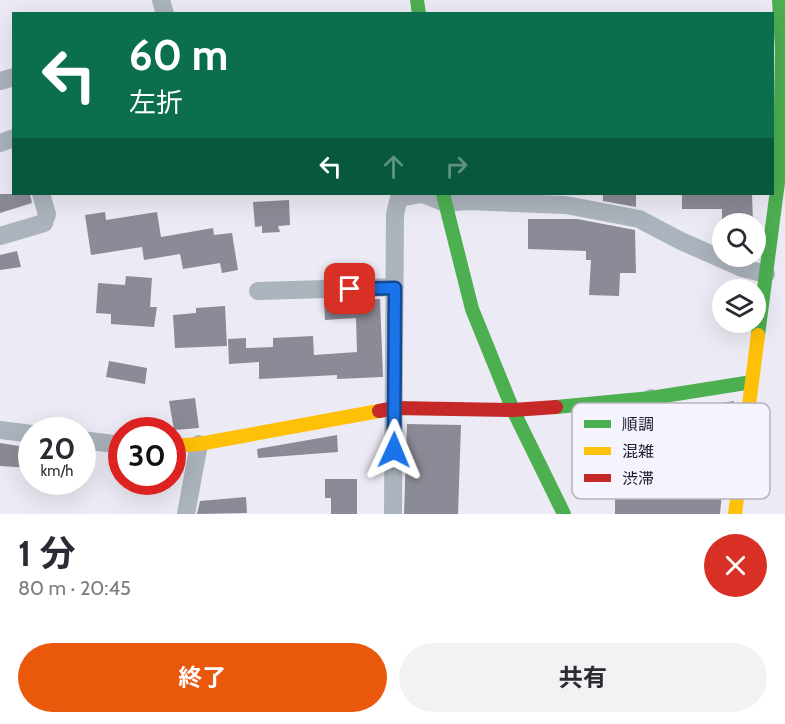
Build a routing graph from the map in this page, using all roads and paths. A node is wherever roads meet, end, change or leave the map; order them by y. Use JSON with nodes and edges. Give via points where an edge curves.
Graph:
{"nodes":[{"id":1,"x":779,"y":0,"type":"edge"},
{"id":2,"x":783,"y":87,"type":"edge"},
{"id":3,"x":41,"y":195,"type":"edge"},
{"id":4,"x":416,"y":195,"type":"edge"},
{"id":5,"x":428,"y":195,"type":"edge"},
{"id":6,"x":444,"y":198,"type":"edge"},
{"id":7,"x":0,"y":236,"type":"edge"},
{"id":8,"x":766,"y":274,"type":"junction"},
{"id":9,"x":395,"y":288,"type":"junction"},
{"id":10,"x":258,"y":291,"type":"dead end"},
{"id":11,"x":752,"y":382,"type":"junction"},
{"id":12,"x":651,"y":398,"type":"junction"},
{"id":13,"x":594,"y":403,"type":"edge"},
{"id":14,"x":651,"y":403,"type":"edge"},
{"id":15,"x":749,"y":403,"type":"edge"},
{"id":16,"x":572,"y":405,"type":"edge"},
{"id":17,"x":395,"y":408,"type":"junction"},
{"id":18,"x":513,"y":410,"type":"junction"},
{"id":19,"x":0,"y":430,"type":"edge"},
{"id":20,"x":18,"y":432,"type":"edge"},
{"id":21,"x":199,"y":444,"type":"junction"},
{"id":22,"x":186,"y":445,"type":"edge"},
{"id":23,"x":737,"y":499,"type":"edge"},
{"id":24,"x":186,"y":514,"type":"edge"},
{"id":25,"x":393,"y":514,"type":"edge"},
{"id":26,"x":564,"y":514,"type":"edge"},
{"id":27,"x":735,"y":514,"type":"edge"}],
"edges":[{"from":1,"to":2,"type":"street"},
{"from":2,"to":8,"type":"street","via":[[780,166]]},
{"from":3,"to":7,"type":"street","via":[[47,214],[44,223]]},
{"from":4,"to":9,"type":"street","via":[[399,198],[395,214]]},
{"from":5,"to":6,"type":"street"},
{"from":6,"to":8,"type":"street","via":[[566,205],[639,219],[742,268]]},
{"from":6,"to":18,"type":"street","via":[[472,309]]},
{"from":8,"to":11,"type":"street"},
{"from":9,"to":10,"type":"street"},
{"from":9,"to":17,"type":"street"},
{"from":11,"to":12,"type":"street"},
{"from":11,"to":15,"type":"street"},
{"from":12,"to":13,"type":"street"},
{"from":12,"to":14,"type":"street"},
{"from":16,"to":18,"type":"street"},
{"from":17,"to":18,"type":"street"},
{"from":17,"to":21,"type":"street"},
{"from":17,"to":25,"type":"street"},
{"from":18,"to":26,"type":"street"},
{"from":19,"to":20,"type":"street"},
{"from":21,"to":22,"type":"street"},
{"from":21,"to":24,"type":"street"},
{"from":23,"to":27,"type":"street"}]}
